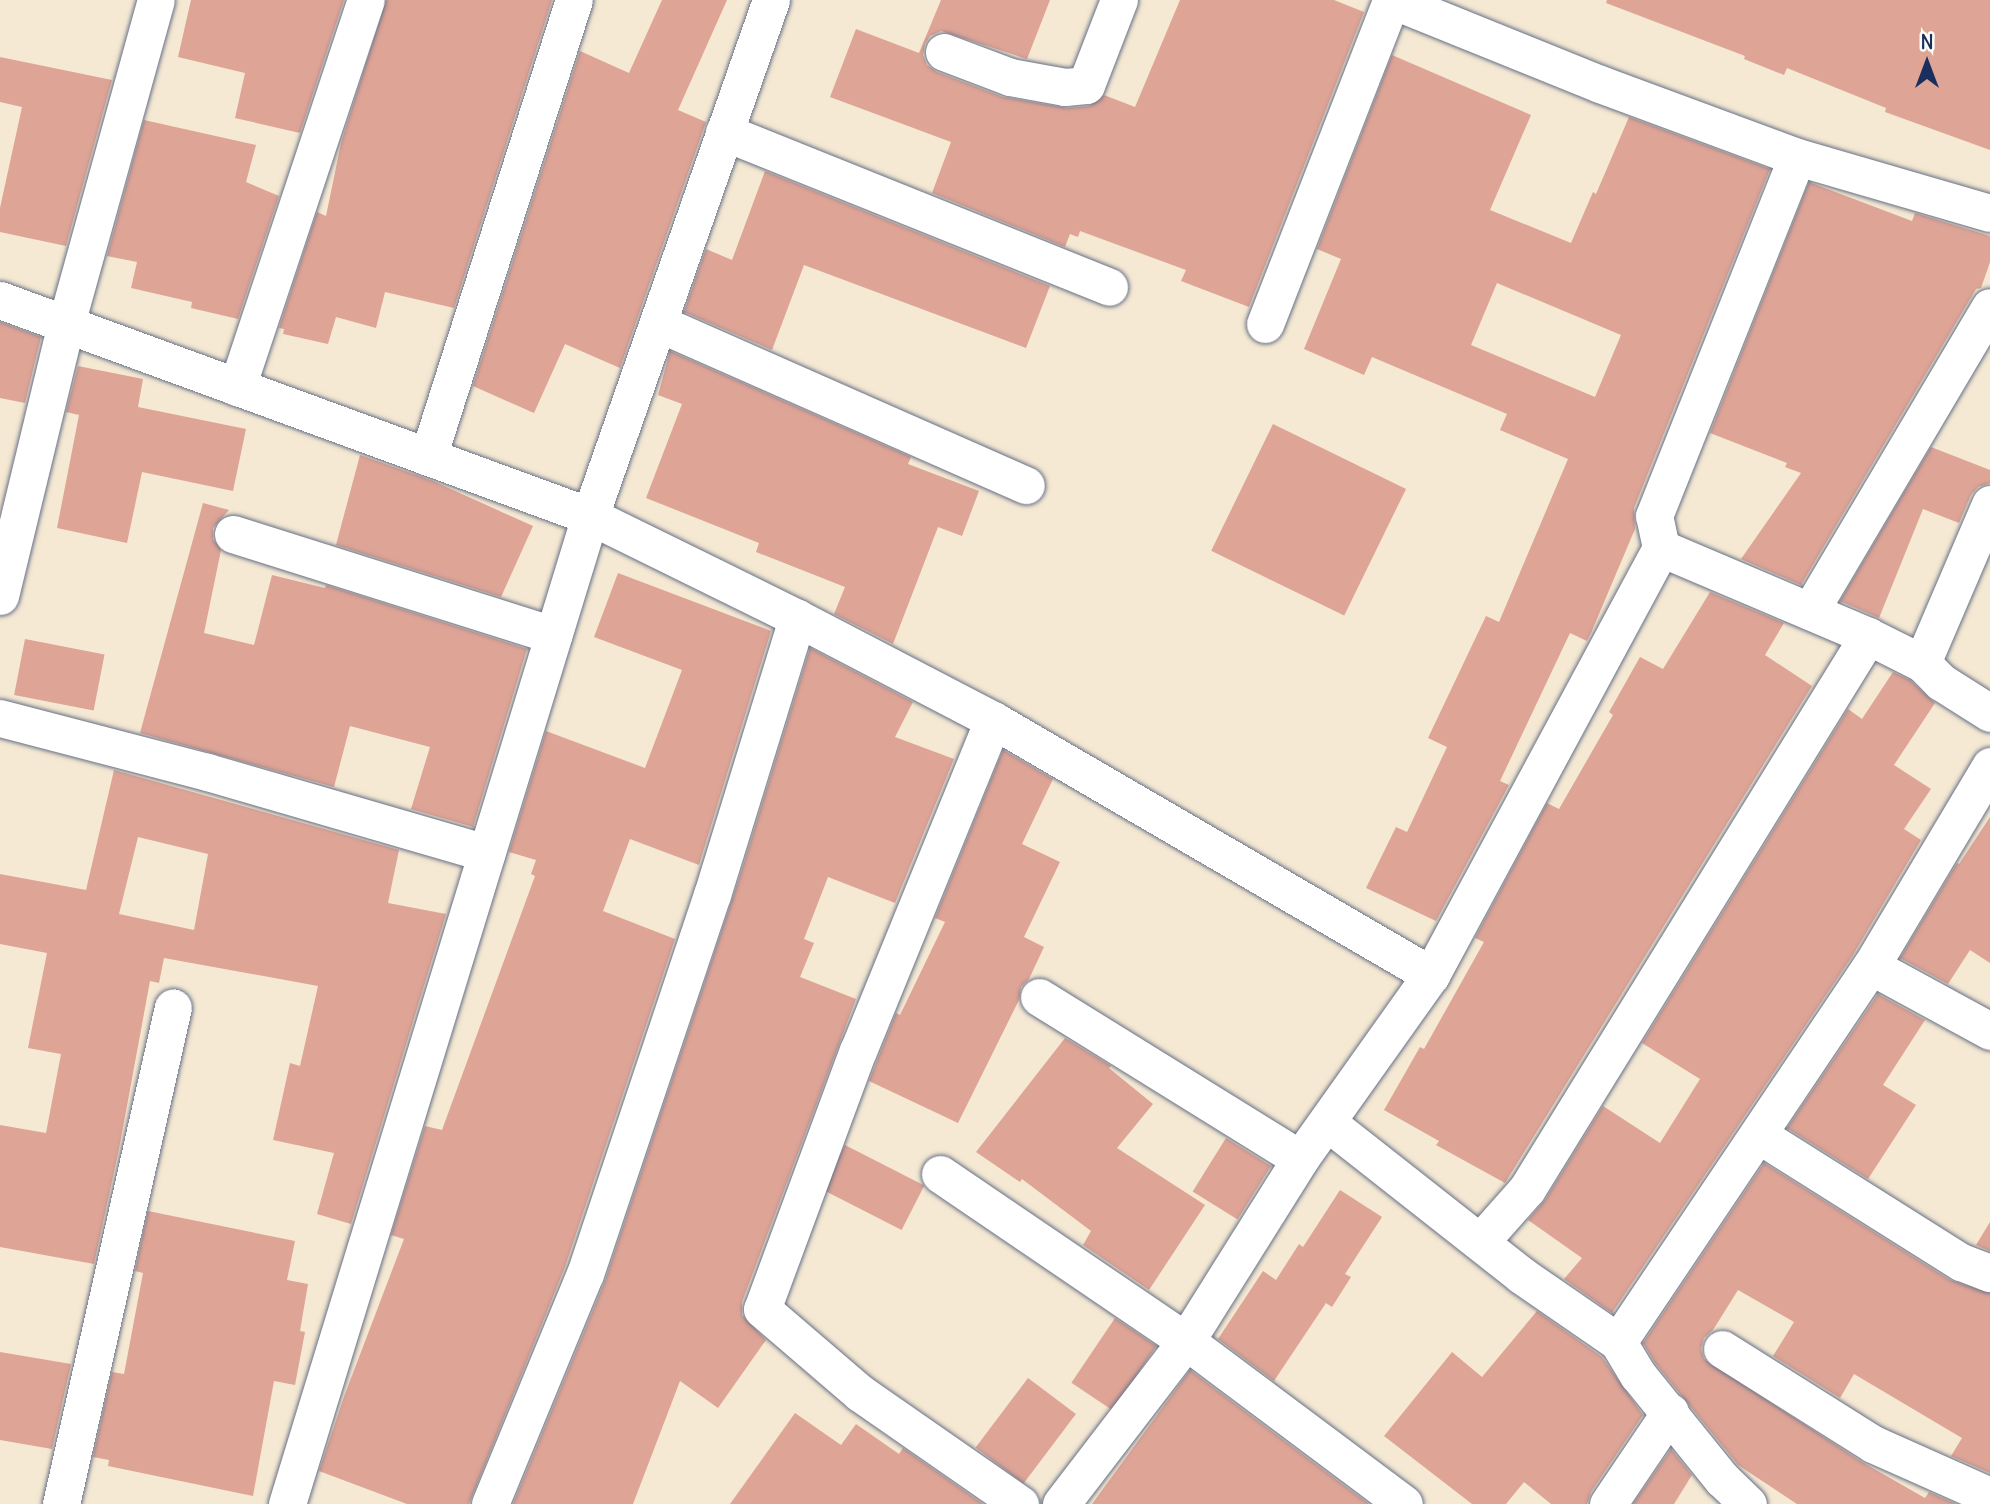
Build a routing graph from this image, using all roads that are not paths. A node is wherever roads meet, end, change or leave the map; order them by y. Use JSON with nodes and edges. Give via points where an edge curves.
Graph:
{"nodes":[{"id":1,"x":156,"y":0,"type":"edge"},
{"id":2,"x":366,"y":0,"type":"edge"},
{"id":3,"x":573,"y":0,"type":"edge"},
{"id":4,"x":771,"y":0,"type":"edge"},
{"id":5,"x":1119,"y":0,"type":"edge"},
{"id":6,"x":1392,"y":0,"type":"edge"},
{"id":7,"x":944,"y":52,"type":"dead end"},
{"id":8,"x":724,"y":132,"type":"junction"},
{"id":9,"x":1797,"y":157,"type":"junction"},
{"id":10,"x":1990,"y":213,"type":"edge"},
{"id":11,"x":1109,"y":287,"type":"dead end"},
{"id":12,"x":0,"y":300,"type":"edge"},
{"id":13,"x":1990,"y":307,"type":"edge"},
{"id":14,"x":657,"y":323,"type":"junction"},
{"id":15,"x":66,"y":324,"type":"junction"},
{"id":16,"x":1265,"y":324,"type":"dead end"},
{"id":17,"x":237,"y":387,"type":"junction"},
{"id":18,"x":428,"y":457,"type":"junction"},
{"id":19,"x":1026,"y":485,"type":"dead end"},
{"id":20,"x":1990,"y":504,"type":"edge"},
{"id":21,"x":590,"y":516,"type":"junction"},
{"id":22,"x":233,"y":534,"type":"dead end"},
{"id":23,"x":1661,"y":548,"type":"junction"},
{"id":24,"x":0,"y":596,"type":"edge"},
{"id":25,"x":1810,"y":611,"type":"junction"},
{"id":26,"x":797,"y":618,"type":"junction"},
{"id":27,"x":553,"y":635,"type":"junction"},
{"id":28,"x":1868,"y":636,"type":"junction"},
{"id":29,"x":1922,"y":663,"type":"junction"},
{"id":30,"x":1990,"y":713,"type":"edge"},
{"id":31,"x":0,"y":718,"type":"edge"},
{"id":32,"x":993,"y":720,"type":"junction"},
{"id":33,"x":1990,"y":766,"type":"edge"},
{"id":34,"x":486,"y":853,"type":"junction"},
{"id":35,"x":1871,"y":966,"type":"junction"},
{"id":36,"x":1431,"y":975,"type":"junction"},
{"id":37,"x":1040,"y":997,"type":"dead end"},
{"id":38,"x":173,"y":1007,"type":"dead end"},
{"id":39,"x":1990,"y":1031,"type":"edge"},
{"id":40,"x":1328,"y":1123,"type":"junction"},
{"id":41,"x":1759,"y":1135,"type":"junction"},
{"id":42,"x":1300,"y":1159,"type":"junction"},
{"id":43,"x":940,"y":1174,"type":"dead end"},
{"id":44,"x":1481,"y":1241,"type":"junction"},
{"id":45,"x":1990,"y":1273,"type":"edge"},
{"id":46,"x":1186,"y":1341,"type":"junction"},
{"id":47,"x":1618,"y":1342,"type":"junction"},
{"id":48,"x":1721,"y":1349,"type":"dead end"},
{"id":49,"x":1671,"y":1412,"type":"junction"},
{"id":50,"x":1990,"y":1496,"type":"edge"},
{"id":51,"x":61,"y":1504,"type":"edge"},
{"id":52,"x":287,"y":1504,"type":"edge"},
{"id":53,"x":490,"y":1504,"type":"edge"},
{"id":54,"x":1020,"y":1504,"type":"edge"},
{"id":55,"x":1061,"y":1504,"type":"edge"},
{"id":56,"x":1404,"y":1504,"type":"edge"},
{"id":57,"x":1608,"y":1504,"type":"edge"},
{"id":58,"x":1748,"y":1504,"type":"edge"}],
"edges":[{"from":1,"to":15,"type":"street"},
{"from":2,"to":17,"type":"street"},
{"from":3,"to":18,"type":"street"},
{"from":4,"to":8,"type":"street"},
{"from":5,"to":7,"type":"street","via":[[1086,85],[1065,87],[1010,77]]},
{"from":6,"to":9,"type":"street"},
{"from":6,"to":16,"type":"street"},
{"from":8,"to":11,"type":"street"},
{"from":8,"to":14,"type":"street"},
{"from":9,"to":10,"type":"street"},
{"from":9,"to":23,"type":"street","via":[[1654,516]]},
{"from":12,"to":15,"type":"street"},
{"from":13,"to":25,"type":"street"},
{"from":14,"to":19,"type":"street"},
{"from":14,"to":21,"type":"street"},
{"from":15,"to":17,"type":"street"},
{"from":15,"to":24,"type":"street"},
{"from":17,"to":18,"type":"street"},
{"from":18,"to":21,"type":"street"},
{"from":20,"to":29,"type":"street"},
{"from":21,"to":26,"type":"street"},
{"from":21,"to":27,"type":"street"},
{"from":22,"to":27,"type":"street"},
{"from":23,"to":25,"type":"street"},
{"from":23,"to":36,"type":"street"},
{"from":25,"to":28,"type":"street"},
{"from":26,"to":32,"type":"street"},
{"from":26,"to":53,"type":"street","via":[[712,895],[586,1274]]},
{"from":27,"to":34,"type":"street"},
{"from":28,"to":29,"type":"street"},
{"from":28,"to":44,"type":"street","via":[[1527,1189]]},
{"from":29,"to":30,"type":"street","via":[[1941,682]]},
{"from":31,"to":34,"type":"street"},
{"from":32,"to":36,"type":"street"},
{"from":32,"to":54,"type":"street","via":[[858,1050],[762,1309],[860,1393]]},
{"from":33,"to":35,"type":"street"},
{"from":34,"to":52,"type":"street"},
{"from":35,"to":39,"type":"street"},
{"from":35,"to":41,"type":"street"},
{"from":36,"to":40,"type":"street"},
{"from":37,"to":42,"type":"street"},
{"from":38,"to":51,"type":"street"},
{"from":40,"to":42,"type":"street"},
{"from":40,"to":44,"type":"street"},
{"from":41,"to":45,"type":"street","via":[[1961,1262]]},
{"from":41,"to":47,"type":"street"},
{"from":42,"to":46,"type":"street"},
{"from":43,"to":46,"type":"street"},
{"from":44,"to":47,"type":"street","via":[[1521,1275]]},
{"from":46,"to":55,"type":"street"},
{"from":46,"to":56,"type":"street"},
{"from":47,"to":49,"type":"street","via":[[1638,1375]]},
{"from":48,"to":50,"type":"street","via":[[1873,1444]]},
{"from":49,"to":57,"type":"street"},
{"from":49,"to":58,"type":"street","via":[[1722,1479]]}]}
